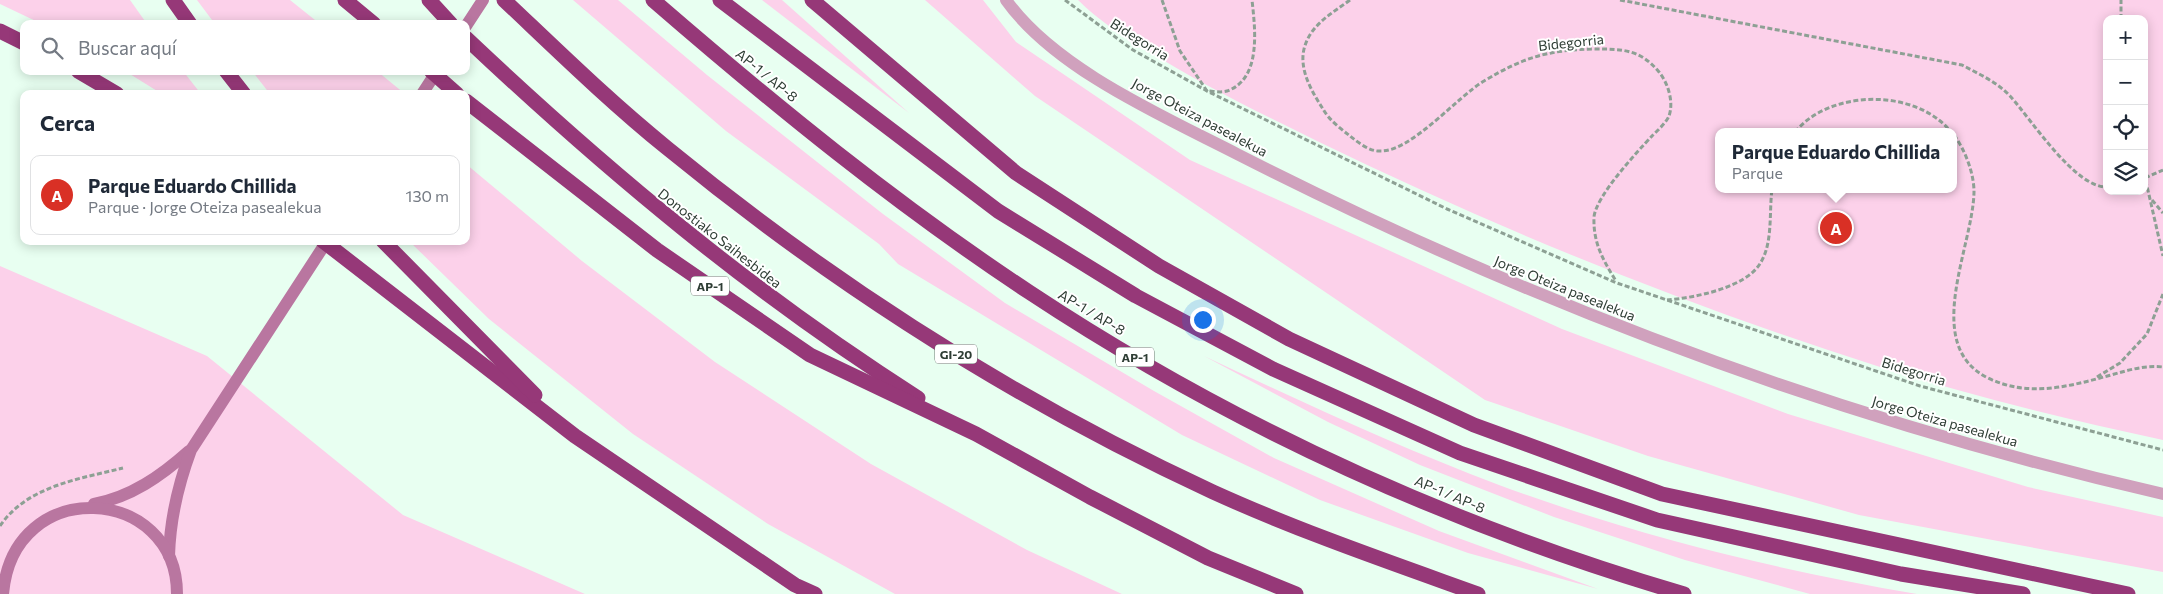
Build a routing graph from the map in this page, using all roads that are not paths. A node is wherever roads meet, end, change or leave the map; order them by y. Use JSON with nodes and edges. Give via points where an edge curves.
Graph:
{"nodes":[{"id":1,"x":172,"y":0,"type":"edge"},
{"id":2,"x":345,"y":0,"type":"edge"},
{"id":3,"x":428,"y":0,"type":"edge"},
{"id":4,"x":483,"y":0,"type":"edge"},
{"id":5,"x":504,"y":0,"type":"edge"},
{"id":6,"x":653,"y":0,"type":"edge"},
{"id":7,"x":720,"y":0,"type":"edge"},
{"id":8,"x":812,"y":0,"type":"edge"},
{"id":9,"x":1006,"y":0,"type":"edge"},
{"id":10,"x":187,"y":20,"type":"edge"},
{"id":11,"x":369,"y":20,"type":"edge"},
{"id":12,"x":447,"y":20,"type":"edge"},
{"id":13,"x":470,"y":20,"type":"edge"},
{"id":14,"x":0,"y":31,"type":"edge"},
{"id":15,"x":20,"y":40,"type":"edge"},
{"id":16,"x":470,"y":42,"type":"edge"},
{"id":17,"x":85,"y":75,"type":"edge"},
{"id":18,"x":229,"y":75,"type":"edge"},
{"id":19,"x":434,"y":75,"type":"edge"},
{"id":20,"x":435,"y":75,"type":"edge"},
{"id":21,"x":110,"y":90,"type":"edge"},
{"id":22,"x":241,"y":90,"type":"edge"},
{"id":23,"x":425,"y":90,"type":"edge"},
{"id":24,"x":453,"y":90,"type":"edge"},
{"id":25,"x":470,"y":104,"type":"edge"},
{"id":26,"x":322,"y":245,"type":"edge"},
{"id":27,"x":330,"y":245,"type":"edge"},
{"id":28,"x":387,"y":245,"type":"edge"},
{"id":29,"x":976,"y":434,"type":"junction"},
{"id":30,"x":575,"y":436,"type":"junction"},
{"id":31,"x":191,"y":450,"type":"junction"},
{"id":32,"x":2163,"y":494,"type":"edge"},
{"id":33,"x":80,"y":508,"type":"junction"},
{"id":34,"x":169,"y":556,"type":"junction"},
{"id":35,"x":3,"y":594,"type":"edge"},
{"id":36,"x":177,"y":594,"type":"edge"},
{"id":37,"x":814,"y":594,"type":"edge"},
{"id":38,"x":1296,"y":594,"type":"edge"},
{"id":39,"x":1478,"y":594,"type":"edge"},
{"id":40,"x":1684,"y":594,"type":"edge"},
{"id":41,"x":2023,"y":594,"type":"edge"},
{"id":42,"x":2128,"y":594,"type":"edge"}],
"edges":[{"from":1,"to":10,"type":"highway"},
{"from":2,"to":11,"type":"highway"},
{"from":3,"to":12,"type":"highway"},
{"from":4,"to":13,"type":"street"},
{"from":5,"to":39,"type":"highway","number":"GI-20","via":[[664,146],[765,226],[976,367],[1213,492],[1348,548]]},
{"from":6,"to":40,"type":"highway","name":"AP-1 / AP-8","number":"AP-1","via":[[826,144],[942,232],[1030,293],[1125,351],[1252,423],[1378,482],[1508,536]]},
{"from":7,"to":41,"type":"highway","via":[[998,211],[1136,296],[1273,369],[1460,453],[1656,520],[1901,574]]},
{"from":8,"to":42,"type":"highway","via":[[1016,173],[1151,261],[1289,339],[1465,420],[1662,494]]},
{"from":9,"to":32,"type":"street","name":"Jorge Oteiza pasealekua","via":[[1041,40],[1139,102],[1320,196],[1441,253],[1573,309],[1815,398],[2054,468]]},
{"from":14,"to":15,"type":"highway"},
{"from":16,"to":29,"type":"highway","name":"Donostiako Saihesbidea","via":[[630,188],[742,276],[862,362]]},
{"from":17,"to":21,"type":"highway"},
{"from":18,"to":22,"type":"highway"},
{"from":19,"to":23,"type":"street"},
{"from":20,"to":24,"type":"highway"},
{"from":25,"to":29,"type":"highway","number":"AP-1","via":[[657,250],[810,355]]},
{"from":26,"to":31,"type":"street"},
{"from":27,"to":30,"type":"highway"},
{"from":28,"to":30,"type":"highway"},
{"from":29,"to":38,"type":"highway","number":"AP-1","via":[[1208,558]]},
{"from":30,"to":37,"type":"highway","via":[[795,585]]},
{"from":31,"to":33,"type":"street","via":[[147,484],[110,500]]},
{"from":31,"to":34,"type":"street","via":[[173,507]]},
{"from":33,"to":34,"type":"street","via":[[106,509],[132,518],[154,534]]},
{"from":33,"to":35,"type":"street","via":[[54,514],[31,529],[14,550],[5,575]]},
{"from":34,"to":36,"type":"street"}]}
